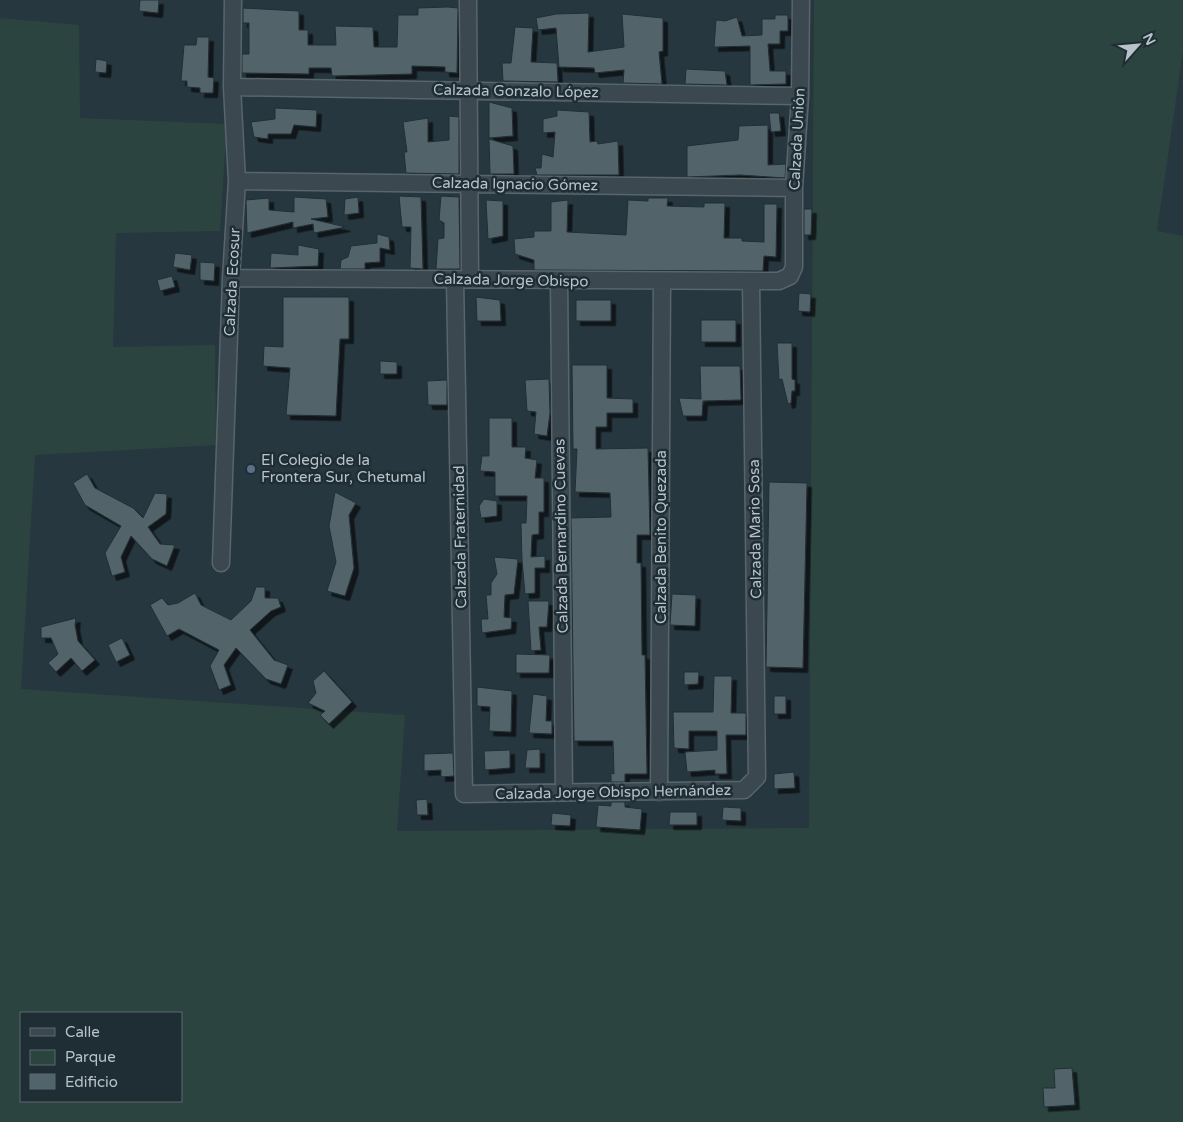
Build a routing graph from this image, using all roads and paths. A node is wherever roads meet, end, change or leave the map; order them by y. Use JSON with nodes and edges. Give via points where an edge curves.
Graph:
{"nodes":[{"id":1,"x":233,"y":0,"type":"edge"},
{"id":2,"x":468,"y":0,"type":"edge"},
{"id":3,"x":801,"y":0,"type":"edge"},
{"id":4,"x":232,"y":88,"type":"junction"},
{"id":5,"x":469,"y":90,"type":"junction"},
{"id":6,"x":800,"y":96,"type":"junction"},
{"id":7,"x":237,"y":181,"type":"junction"},
{"id":8,"x":468,"y":183,"type":"junction"},
{"id":9,"x":794,"y":188,"type":"junction"},
{"id":10,"x":790,"y":276,"type":"joint"},
{"id":11,"x":231,"y":278,"type":"junction"},
{"id":12,"x":462,"y":279,"type":"junction"},
{"id":13,"x":559,"y":280,"type":"junction"},
{"id":14,"x":751,"y":281,"type":"junction"},
{"id":15,"x":662,"y":282,"type":"junction"},
{"id":16,"x":222,"y":563,"type":"dead end"},
{"id":17,"x":757,"y":777,"type":"joint"},
{"id":18,"x":564,"y":792,"type":"junction"},
{"id":19,"x":659,"y":792,"type":"junction"},
{"id":20,"x":464,"y":794,"type":"joint"}],
"edges":[{"from":1,"to":4,"type":"street","name":"Calzada Ecosur"},
{"from":2,"to":5,"type":"street","name":"Calzada Fraternidad"},
{"from":3,"to":6,"type":"street","name":"Calzada Unión"},
{"from":4,"to":5,"type":"street","name":"Calzada Gonzalo López"},
{"from":4,"to":7,"type":"street","name":"Calzada Ecosur"},
{"from":5,"to":6,"type":"street","name":"Calzada Gonzalo López"},
{"from":5,"to":8,"type":"street","name":"Calzada Fraternidad"},
{"from":6,"to":9,"type":"street","name":"Calzada Unión"},
{"from":7,"to":8,"type":"street","name":"Calzada Ignacio Gómez"},
{"from":7,"to":11,"type":"street","name":"Calzada Ecosur"},
{"from":8,"to":9,"type":"street","name":"Calzada Ignacio Gómez"},
{"from":8,"to":12,"type":"street","name":"Calzada Fraternidad"},
{"from":9,"to":10,"type":"street","name":"Calzada Unión","via":[[794,267]]},
{"from":10,"to":14,"type":"street","name":"Calzada Jorge Obispo","via":[[779,281]]},
{"from":11,"to":12,"type":"street","name":"Calzada Jorge Obispo"},
{"from":11,"to":16,"type":"street","name":"Calzada Ecosur"},
{"from":12,"to":13,"type":"street","name":"Calzada Jorge Obispo"},
{"from":12,"to":20,"type":"street","name":"Calzada Fraternidad"},
{"from":13,"to":15,"type":"street","name":"Calzada Jorge Obispo"},
{"from":13,"to":18,"type":"street","name":"Calzada Bernardino Cuevas"},
{"from":14,"to":15,"type":"street","name":"Calzada Jorge Obispo"},
{"from":14,"to":17,"type":"street","name":"Calzada Mario Sosa"},
{"from":15,"to":19,"type":"street","name":"Calzada Benito Quezada"},
{"from":17,"to":19,"type":"street","name":"Calzada Jorge Obispo Hernández","via":[[744,790]]},
{"from":18,"to":19,"type":"street","name":"Calzada Jorge Obispo Hernández"},
{"from":18,"to":20,"type":"street","name":"Calzada Jorge Obispo Hernández"}]}
